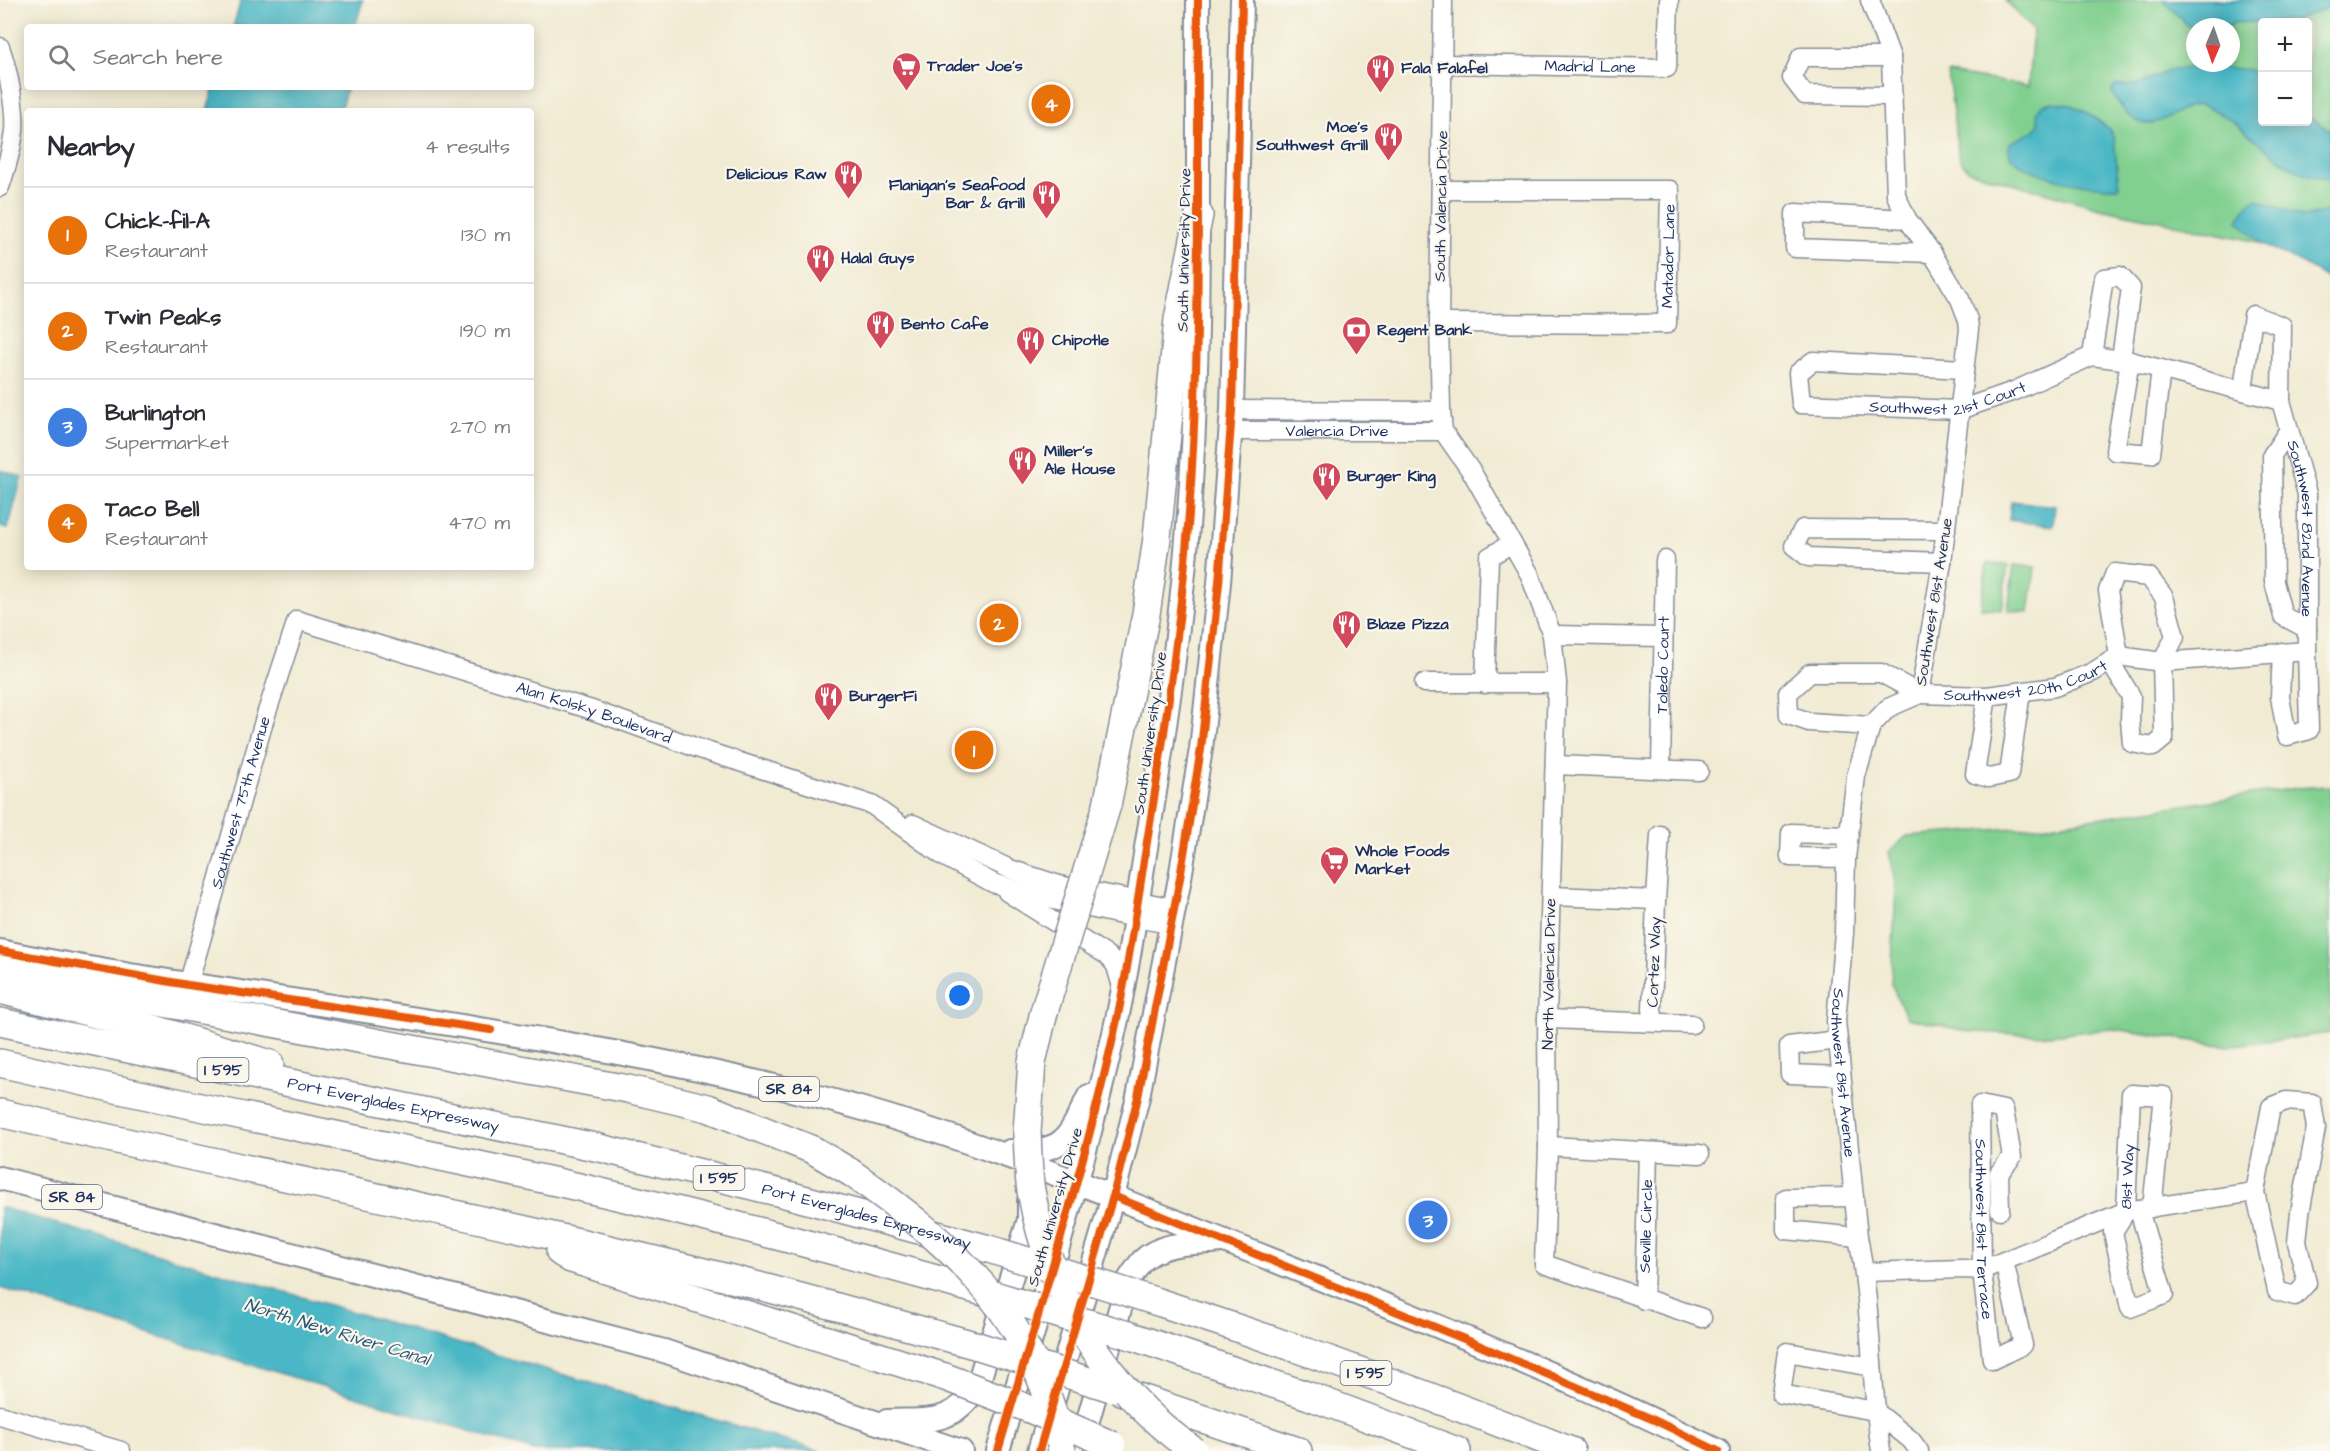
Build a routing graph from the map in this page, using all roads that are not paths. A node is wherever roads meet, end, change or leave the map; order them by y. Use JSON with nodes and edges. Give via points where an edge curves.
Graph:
{"nodes":[{"id":1,"x":1198,"y":0,"type":"edge"},
{"id":2,"x":1242,"y":0,"type":"edge"},
{"id":3,"x":1443,"y":0,"type":"edge"},
{"id":4,"x":1669,"y":0,"type":"edge"},
{"id":5,"x":1870,"y":0,"type":"edge"},
{"id":6,"x":0,"y":47,"type":"edge"},
{"id":7,"x":1891,"y":57,"type":"junction"},
{"id":8,"x":1444,"y":64,"type":"junction"},
{"id":9,"x":1893,"y":96,"type":"junction"},
{"id":10,"x":0,"y":187,"type":"edge"},
{"id":11,"x":1441,"y":190,"type":"junction"},
{"id":12,"x":1199,"y":215,"type":"junction"},
{"id":13,"x":1907,"y":219,"type":"junction"},
{"id":14,"x":1932,"y":253,"type":"junction"},
{"id":15,"x":1439,"y":323,"type":"junction"},
{"id":16,"x":2092,"y":356,"type":"junction"},
{"id":17,"x":2126,"y":360,"type":"junction"},
{"id":18,"x":1964,"y":369,"type":"junction"},
{"id":19,"x":2161,"y":369,"type":"junction"},
{"id":20,"x":2243,"y":390,"type":"junction"},
{"id":21,"x":2281,"y":401,"type":"junction"},
{"id":22,"x":1959,"y":410,"type":"junction"},
{"id":23,"x":1441,"y":411,"type":"junction"},
{"id":24,"x":1231,"y":421,"type":"junction"},
{"id":25,"x":2289,"y":430,"type":"junction"},
{"id":26,"x":1443,"y":431,"type":"junction"},
{"id":27,"x":1946,"y":530,"type":"junction"},
{"id":28,"x":1512,"y":543,"type":"junction"},
{"id":29,"x":1665,"y":560,"type":"dead end"},
{"id":30,"x":1942,"y":562,"type":"junction"},
{"id":31,"x":297,"y":620,"type":"joint"},
{"id":32,"x":2307,"y":629,"type":"junction"},
{"id":33,"x":1552,"y":635,"type":"junction"},
{"id":34,"x":1662,"y":637,"type":"junction"},
{"id":35,"x":2307,"y":651,"type":"junction"},
{"id":36,"x":2282,"y":652,"type":"junction"},
{"id":37,"x":2115,"y":659,"type":"junction"},
{"id":38,"x":2162,"y":662,"type":"junction"},
{"id":39,"x":1424,"y":683,"type":"dead end"},
{"id":40,"x":1557,"y":683,"type":"junction"},
{"id":41,"x":1485,"y":684,"type":"junction"},
{"id":42,"x":2021,"y":692,"type":"junction"},
{"id":43,"x":1920,"y":694,"type":"junction"},
{"id":44,"x":1987,"y":696,"type":"junction"},
{"id":45,"x":1871,"y":726,"type":"junction"},
{"id":46,"x":1556,"y":765,"type":"junction"},
{"id":47,"x":1661,"y":769,"type":"junction"},
{"id":48,"x":1700,"y":771,"type":"dead end"},
{"id":49,"x":886,"y":813,"type":"junction"},
{"id":50,"x":1660,"y":835,"type":"dead end"},
{"id":51,"x":1848,"y":835,"type":"junction"},
{"id":52,"x":1846,"y":858,"type":"junction"},
{"id":53,"x":993,"y":883,"type":"junction"},
{"id":54,"x":1551,"y":896,"type":"junction"},
{"id":55,"x":1656,"y":900,"type":"junction"},
{"id":56,"x":1136,"y":909,"type":"junction"},
{"id":57,"x":1172,"y":916,"type":"junction"},
{"id":58,"x":0,"y":951,"type":"edge"},
{"id":59,"x":0,"y":968,"type":"edge"},
{"id":60,"x":188,"y":985,"type":"junction"},
{"id":61,"x":1122,"y":987,"type":"junction"},
{"id":62,"x":0,"y":990,"type":"edge"},
{"id":63,"x":1547,"y":1019,"type":"junction"},
{"id":64,"x":0,"y":1022,"type":"edge"},
{"id":65,"x":1654,"y":1022,"type":"junction"},
{"id":66,"x":1692,"y":1024,"type":"dead end"},
{"id":67,"x":1838,"y":1040,"type":"junction"},
{"id":68,"x":1109,"y":1056,"type":"junction"},
{"id":69,"x":0,"y":1063,"type":"edge"},
{"id":70,"x":1841,"y":1076,"type":"junction"},
{"id":71,"x":0,"y":1113,"type":"edge"},
{"id":72,"x":447,"y":1116,"type":"junction"},
{"id":73,"x":1548,"y":1146,"type":"junction"},
{"id":74,"x":993,"y":1150,"type":"junction"},
{"id":75,"x":1648,"y":1152,"type":"junction"},
{"id":76,"x":1700,"y":1154,"type":"dead end"},
{"id":77,"x":0,"y":1178,"type":"edge"},
{"id":78,"x":1078,"y":1181,"type":"junction"},
{"id":79,"x":2255,"y":1192,"type":"junction"},
{"id":80,"x":1113,"y":1196,"type":"junction"},
{"id":81,"x":1854,"y":1197,"type":"junction"},
{"id":82,"x":2000,"y":1210,"type":"dead end"},
{"id":83,"x":2139,"y":1210,"type":"junction"},
{"id":84,"x":530,"y":1232,"type":"junction"},
{"id":85,"x":1858,"y":1238,"type":"junction"},
{"id":86,"x":1226,"y":1241,"type":"junction"},
{"id":87,"x":2004,"y":1261,"type":"junction"},
{"id":88,"x":1544,"y":1264,"type":"joint"},
{"id":89,"x":1982,"y":1270,"type":"junction"},
{"id":90,"x":1865,"y":1272,"type":"junction"},
{"id":91,"x":1644,"y":1300,"type":"junction"},
{"id":92,"x":1702,"y":1318,"type":"dead end"},
{"id":93,"x":1872,"y":1367,"type":"junction"},
{"id":94,"x":1875,"y":1411,"type":"junction"},
{"id":95,"x":0,"y":1415,"type":"edge"},
{"id":96,"x":874,"y":1421,"type":"junction"},
{"id":97,"x":85,"y":1445,"type":"edge"},
{"id":98,"x":1118,"y":1448,"type":"edge"},
{"id":99,"x":121,"y":1451,"type":"edge"},
{"id":100,"x":961,"y":1451,"type":"edge"},
{"id":101,"x":998,"y":1451,"type":"edge"},
{"id":102,"x":1039,"y":1451,"type":"edge"},
{"id":103,"x":1062,"y":1451,"type":"edge"},
{"id":104,"x":1081,"y":1451,"type":"edge"},
{"id":105,"x":1194,"y":1451,"type":"edge"},
{"id":106,"x":1298,"y":1451,"type":"edge"},
{"id":107,"x":1457,"y":1451,"type":"edge"},
{"id":108,"x":1572,"y":1451,"type":"edge"},
{"id":109,"x":1718,"y":1451,"type":"edge"},
{"id":110,"x":1867,"y":1451,"type":"edge"},
{"id":111,"x":1881,"y":1451,"type":"edge"},
{"id":112,"x":1919,"y":1451,"type":"edge"}],
"edges":[{"from":1,"to":12,"type":"main road","name":"South University Drive"},
{"from":2,"to":24,"type":"main road"},
{"from":3,"to":8,"type":"street","name":"South Valencia Drive"},
{"from":4,"to":8,"type":"street","name":"Madrid Lane","via":[[1667,68]]},
{"from":5,"to":7,"type":"street","name":"Southwest 81st Avenue"},
{"from":6,"to":10,"type":"street","via":[[14,129]]},
{"from":7,"to":9,"type":"street","name":"Southwest 81st Avenue"},
{"from":7,"to":9,"type":"street","via":[[1801,57],[1792,78],[1805,95]]},
{"from":8,"to":11,"type":"street","name":"South Valencia Drive"},
{"from":9,"to":13,"type":"street","name":"Southwest 81st Avenue","via":[[1896,195]]},
{"from":11,"to":15,"type":"street","name":"South Valencia Drive"},
{"from":11,"to":15,"type":"street","name":"Matador Lane","via":[[1670,190],[1667,324]]},
{"from":12,"to":56,"type":"main road","name":"South University Drive","via":[[1195,415],[1183,588]]},
{"from":12,"to":105,"type":"highway","bridge":true,"via":[[1178,319],[1146,614],[1107,805],[1032,1062],[1027,1132],[1031,1189],[1041,1232],[1054,1274],[1074,1316],[1098,1356],[1133,1398]]},
{"from":13,"to":14,"type":"street","name":"Southwest 81st Avenue"},
{"from":13,"to":14,"type":"street","via":[[1795,213],[1795,248]]},
{"from":14,"to":18,"type":"street","name":"Southwest 81st Avenue","via":[[1968,320]]},
{"from":15,"to":23,"type":"street","name":"South Valencia Drive"},
{"from":16,"to":17,"type":"street"},
{"from":16,"to":17,"type":"street","via":[[2104,278],[2120,276],[2131,288]]},
{"from":16,"to":22,"type":"street","name":"Southwest 21st Court","via":[[2014,391]]},
{"from":17,"to":19,"type":"street"},
{"from":17,"to":19,"type":"street","via":[[2115,451],[2151,454]]},
{"from":18,"to":22,"type":"street","name":"Southwest 81st Avenue"},
{"from":18,"to":22,"type":"street","name":"Southwest 21st Court","via":[[1813,361],[1798,373],[1801,404]]},
{"from":19,"to":20,"type":"street"},
{"from":20,"to":21,"type":"street"},
{"from":20,"to":21,"type":"street","name":"Southwest 82nd Avenue","via":[[2253,315],[2282,326]]},
{"from":21,"to":25,"type":"street","name":"Southwest 82nd Avenue"},
{"from":22,"to":27,"type":"street","name":"Southwest 81st Avenue"},
{"from":23,"to":24,"type":"street","name":"Valencia Drive"},
{"from":23,"to":26,"type":"street","name":"North Valencia Drive"},
{"from":24,"to":26,"type":"street","name":"Valencia Drive"},
{"from":24,"to":57,"type":"main road","via":[[1207,701]]},
{"from":25,"to":32,"type":"street","name":"Southwest 82nd Avenue","via":[[2307,494]]},
{"from":25,"to":32,"type":"street","name":"Southwest 82nd Avenue","via":[[2272,455],[2274,582],[2283,616]]},
{"from":26,"to":28,"type":"street","name":"North Valencia Drive"},
{"from":27,"to":30,"type":"street","name":"Southwest 81st Avenue"},
{"from":27,"to":30,"type":"street","via":[[1803,529],[1794,546],[1808,557]]},
{"from":28,"to":33,"type":"street","name":"North Valencia Drive","via":[[1530,575]]},
{"from":28,"to":41,"type":"street","via":[[1489,557]]},
{"from":29,"to":34,"type":"street","name":"Toledo Court"},
{"from":30,"to":43,"type":"street","name":"Southwest 81st Avenue"},
{"from":31,"to":49,"type":"street","name":"Alan Kolsky Boulevard","via":[[590,709]]},
{"from":31,"to":60,"type":"street","name":"Southwest 75th Avenue"},
{"from":32,"to":35,"type":"street","name":"Southwest 82nd Avenue"},
{"from":33,"to":34,"type":"street"},
{"from":33,"to":40,"type":"street","name":"North Valencia Drive"},
{"from":34,"to":47,"type":"street","name":"Toledo Court"},
{"from":35,"to":36,"type":"street","name":"Southwest 20th Court"},
{"from":35,"to":36,"type":"street","name":"Southwest 82nd Avenue","via":[[2309,730],[2287,736],[2280,697]]},
{"from":36,"to":38,"type":"street","name":"Southwest 20th Court"},
{"from":37,"to":38,"type":"street","name":"Southwest 20th Court"},
{"from":37,"to":38,"type":"street","via":[[2131,696],[2132,744],[2153,747],[2164,738]]},
{"from":37,"to":38,"type":"street","via":[[2108,591],[2115,573],[2149,577],[2164,597],[2175,636]]},
{"from":37,"to":42,"type":"street","name":"Southwest 20th Court","via":[[2055,687]]},
{"from":39,"to":41,"type":"street"},
{"from":40,"to":41,"type":"street"},
{"from":40,"to":46,"type":"street","name":"North Valencia Drive"},
{"from":42,"to":44,"type":"street","name":"Southwest 20th Court"},
{"from":42,"to":44,"type":"street","via":[[2009,774],[1989,778],[1975,774]]},
{"from":43,"to":44,"type":"street","name":"Southwest 20th Court"},
{"from":43,"to":45,"type":"street","name":"Southwest 81st Avenue","via":[[1888,708]]},
{"from":43,"to":45,"type":"street","name":"Southwest 20th Court","via":[[1881,673],[1810,673],[1788,693],[1788,715],[1809,722]]},
{"from":45,"to":51,"type":"street","name":"Southwest 81st Avenue","via":[[1856,776]]},
{"from":46,"to":47,"type":"street"},
{"from":46,"to":54,"type":"street","name":"North Valencia Drive"},
{"from":47,"to":48,"type":"street"},
{"from":49,"to":53,"type":"street","name":"Alan Kolsky Boulevard","via":[[943,856]]},
{"from":49,"to":56,"type":"street","name":"Alan Kolsky Boulevard","via":[[1010,869]]},
{"from":50,"to":55,"type":"street"},
{"from":51,"to":52,"type":"street","name":"Southwest 81st Avenue"},
{"from":51,"to":52,"type":"street","via":[[1791,833],[1791,858]]},
{"from":52,"to":67,"type":"street","name":"Southwest 81st Avenue"},
{"from":53,"to":56,"type":"street","name":"Alan Kolsky Boulevard","via":[[1049,899]]},
{"from":53,"to":61,"type":"street","via":[[1108,956],[1116,966]]},
{"from":54,"to":55,"type":"street","name":"Cortez Way"},
{"from":54,"to":63,"type":"street","name":"North Valencia Drive"},
{"from":55,"to":65,"type":"street","name":"Cortez Way"},
{"from":56,"to":57,"type":"street","name":"Alan Kolsky Boulevard"},
{"from":56,"to":61,"type":"main road","name":"South University Drive"},
{"from":57,"to":80,"type":"main road","via":[[1143,1072]]},
{"from":58,"to":60,"type":"main road","number":"SR 84"},
{"from":59,"to":103,"type":"highway","bridge":true,"via":[[82,988],[628,1089],[708,1108],[813,1150],[908,1213],[947,1247],[992,1296],[1016,1328],[1042,1379],[1057,1418]]},
{"from":60,"to":74,"type":"main road","number":"SR 84","via":[[491,1030],[741,1078],[910,1121]]},
{"from":61,"to":68,"type":"main road","name":"South University Drive"},
{"from":62,"to":72,"type":"highway","via":[[151,1028]]},
{"from":63,"to":65,"type":"street","name":"Cortez Way"},
{"from":63,"to":73,"type":"street","name":"North Valencia Drive"},
{"from":64,"to":72,"type":"highway","name":"Port Everglades Expressway","number":"I 595"},
{"from":65,"to":66,"type":"street"},
{"from":67,"to":70,"type":"street","name":"Southwest 81st Avenue"},
{"from":67,"to":70,"type":"street","via":[[1789,1046],[1790,1074]]},
{"from":68,"to":74,"type":"main road","via":[[1066,1138],[1045,1150]]},
{"from":68,"to":78,"type":"main road","name":"South University Drive"},
{"from":69,"to":107,"type":"highway","bridge":true,"via":[[540,1178],[826,1248],[1128,1335]]},
{"from":70,"to":81,"type":"street","name":"Southwest 81st Avenue"},
{"from":71,"to":84,"type":"highway"},
{"from":72,"to":108,"type":"highway","name":"Port Everglades Expressway","number":"I 595","bridge":true,"via":[[611,1151],[989,1249],[1270,1338]]},
{"from":73,"to":75,"type":"street"},
{"from":73,"to":88,"type":"street","name":"North Valencia Drive"},
{"from":74,"to":78,"type":"main road","number":"SR 84"},
{"from":74,"to":96,"type":"main road","via":[[1025,1189],[1029,1220],[977,1387],[959,1410],[946,1416]]},
{"from":75,"to":76,"type":"street"},
{"from":75,"to":91,"type":"street","name":"Seville Circle"},
{"from":77,"to":96,"type":"main road","number":"SR 84","via":[[664,1351]]},
{"from":78,"to":80,"type":"main road","number":"SR 84"},
{"from":78,"to":101,"type":"main road","name":"South University Drive"},
{"from":79,"to":79,"type":"street","via":[[2271,1107],[2286,1101],[2312,1103],[2316,1128],[2297,1242],[2307,1283],[2295,1296],[2277,1291]]},
{"from":79,"to":83,"type":"street"},
{"from":80,"to":86,"type":"main road","number":"SR 84"},
{"from":80,"to":102,"type":"main road"},
{"from":81,"to":85,"type":"street","name":"Southwest 81st Avenue"},
{"from":81,"to":85,"type":"street","via":[[1786,1198],[1786,1230]]},
{"from":82,"to":89,"type":"street","name":"Southwest 81st Terrace","via":[[1999,1173],[2012,1157],[2004,1110],[1980,1105]]},
{"from":83,"to":83,"type":"street","name":"81st Way","via":[[2164,1295],[2130,1308],[2113,1232]]},
{"from":83,"to":83,"type":"street","name":"81st Way","via":[[2131,1094],[2164,1096]]},
{"from":83,"to":87,"type":"street"},
{"from":84,"to":98,"type":"highway","bridge":true,"via":[[571,1259],[945,1377]]},
{"from":84,"to":106,"type":"highway","bridge":true,"via":[[758,1286],[978,1346]]},
{"from":85,"to":90,"type":"street","name":"Southwest 81st Avenue"},
{"from":86,"to":104,"type":"main road","via":[[1171,1246],[1153,1252],[1141,1262],[1128,1281]]},
{"from":86,"to":109,"type":"main road","number":"SR 84","via":[[1620,1405]]},
{"from":87,"to":89,"type":"street"},
{"from":87,"to":89,"type":"street","name":"Southwest 81st Terrace","via":[[2023,1345],[1992,1360]]},
{"from":88,"to":91,"type":"street","name":"Seville Circle"},
{"from":89,"to":90,"type":"street"},
{"from":90,"to":93,"type":"street","name":"Southwest 81st Avenue"},
{"from":91,"to":92,"type":"street","name":"Seville Circle"},
{"from":93,"to":94,"type":"street","name":"Southwest 81st Avenue"},
{"from":93,"to":94,"type":"street","via":[[1787,1352],[1781,1394]]},
{"from":94,"to":110,"type":"street","name":"Southwest 81st Avenue"},
{"from":94,"to":111,"type":"street","name":"Southwest 81st Avenue"},
{"from":94,"to":112,"type":"street"},
{"from":95,"to":97,"type":"street"},
{"from":96,"to":100,"type":"main road","number":"SR 84"},
{"from":97,"to":99,"type":"street"}]}
